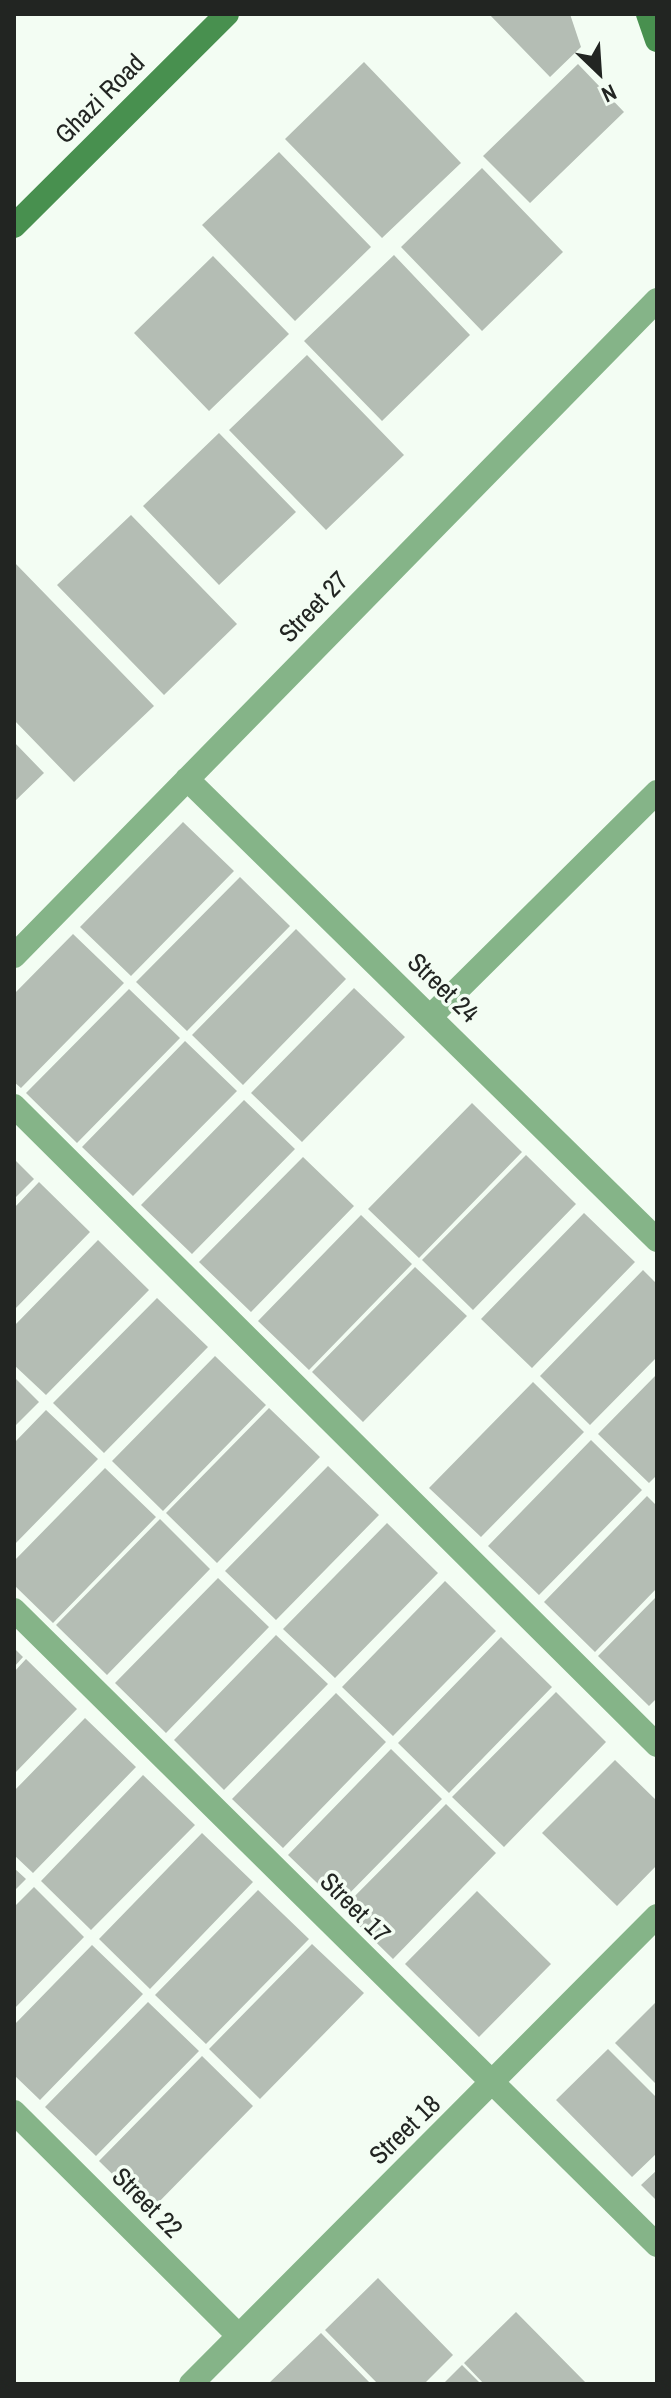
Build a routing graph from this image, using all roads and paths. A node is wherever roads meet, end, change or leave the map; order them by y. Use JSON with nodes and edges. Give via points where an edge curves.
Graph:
{"nodes":[{"id":1,"x":227,"y":14,"type":"edge"},
{"id":2,"x":648,"y":14,"type":"edge"},
{"id":3,"x":657,"y":40,"type":"edge"},
{"id":4,"x":14,"y":226,"type":"edge"},
{"id":5,"x":657,"y":300,"type":"edge"},
{"id":6,"x":187,"y":779,"type":"junction"},
{"id":7,"x":657,"y":792,"type":"edge"},
{"id":8,"x":14,"y":956,"type":"edge"},
{"id":9,"x":430,"y":1017,"type":"junction"},
{"id":10,"x":14,"y":1106,"type":"edge"},
{"id":11,"x":657,"y":1240,"type":"edge"},
{"id":12,"x":14,"y":1610,"type":"edge"},
{"id":13,"x":657,"y":1745,"type":"edge"},
{"id":14,"x":657,"y":1916,"type":"edge"},
{"id":15,"x":492,"y":2086,"type":"junction"},
{"id":16,"x":14,"y":2112,"type":"edge"},
{"id":17,"x":657,"y":2245,"type":"edge"},
{"id":18,"x":238,"y":2335,"type":"junction"},
{"id":19,"x":191,"y":2384,"type":"edge"}],
"edges":[{"from":1,"to":4,"type":"main road","name":"Ghazi Road"},
{"from":2,"to":3,"type":"main road"},
{"from":5,"to":6,"type":"street","name":"Street 27"},
{"from":6,"to":8,"type":"street","name":"Street 27"},
{"from":6,"to":9,"type":"street","name":"Street 24"},
{"from":7,"to":9,"type":"street"},
{"from":9,"to":11,"type":"street","name":"Street 24"},
{"from":10,"to":13,"type":"street"},
{"from":12,"to":15,"type":"street","name":"Street 17"},
{"from":14,"to":15,"type":"street","name":"Street 18"},
{"from":15,"to":17,"type":"street","name":"Street 17"},
{"from":15,"to":18,"type":"street","name":"Street 18"},
{"from":16,"to":18,"type":"street","name":"Street 22"},
{"from":18,"to":19,"type":"street","name":"Street 18"}]}
